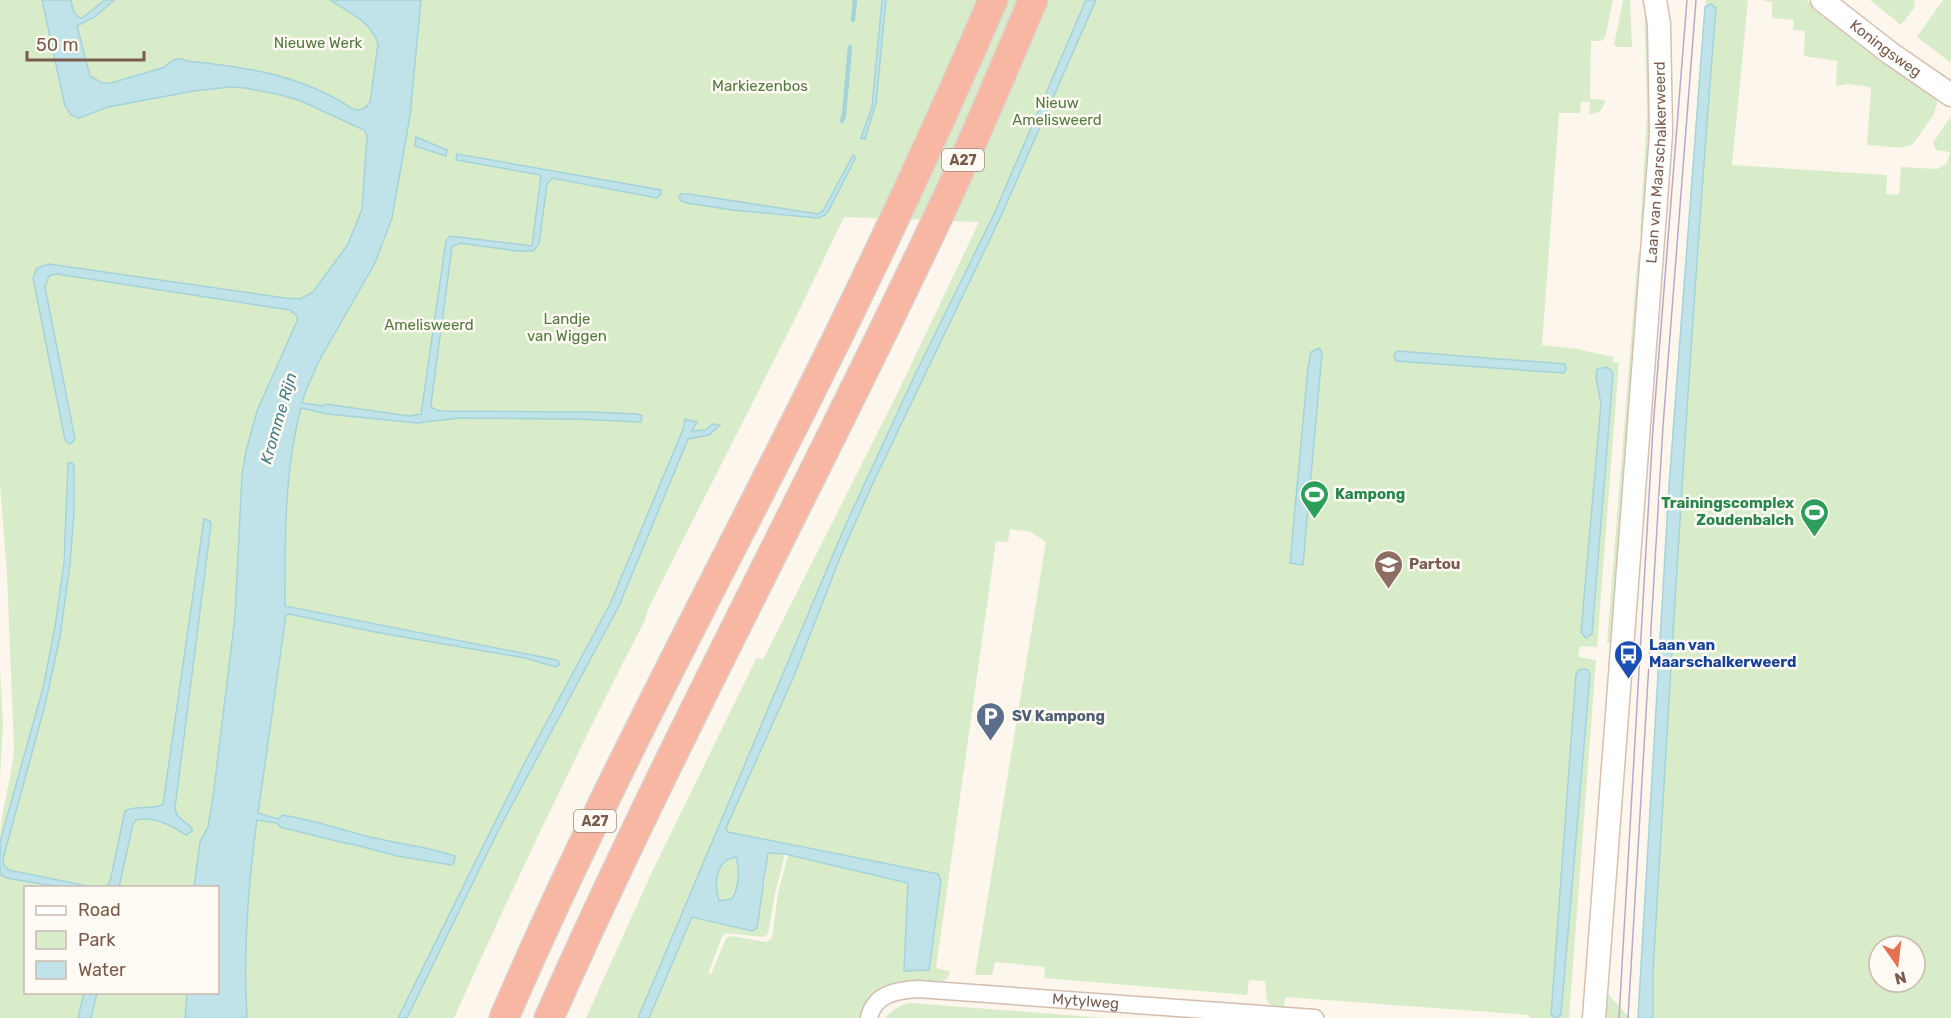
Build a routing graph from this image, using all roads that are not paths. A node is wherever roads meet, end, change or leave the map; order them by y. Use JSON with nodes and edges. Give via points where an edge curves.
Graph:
{"nodes":[{"id":1,"x":993,"y":0,"type":"edge"},
{"id":2,"x":1033,"y":0,"type":"edge"},
{"id":3,"x":1654,"y":0,"type":"edge"},
{"id":4,"x":1669,"y":0,"type":"edge"},
{"id":5,"x":1822,"y":0,"type":"edge"},
{"id":6,"x":1659,"y":24,"type":"junction"},
{"id":7,"x":1951,"y":95,"type":"edge"},
{"id":8,"x":504,"y":1018,"type":"edge"},
{"id":9,"x":549,"y":1018,"type":"edge"},
{"id":10,"x":869,"y":1018,"type":"edge"},
{"id":11,"x":1316,"y":1018,"type":"edge"},
{"id":12,"x":1594,"y":1018,"type":"edge"}],
"edges":[{"from":1,"to":8,"type":"highway","number":"A27","via":[[860,293],[594,822]]},
{"from":2,"to":9,"type":"highway","number":"A27","via":[[936,220],[665,768]]},
{"from":3,"to":6,"type":"main road","name":"Laan van Maarschalkerweerd"},
{"from":4,"to":6,"type":"main road","name":"Laan van Maarschalkerweerd"},
{"from":5,"to":7,"type":"main road","name":"Koningsweg"},
{"from":6,"to":12,"type":"main road","name":"Laan van Maarschalkerweerd","via":[[1661,134]]},
{"from":10,"to":11,"type":"street","name":"Mytylweg","via":[[878,1000],[899,991],[918,989]]}]}
